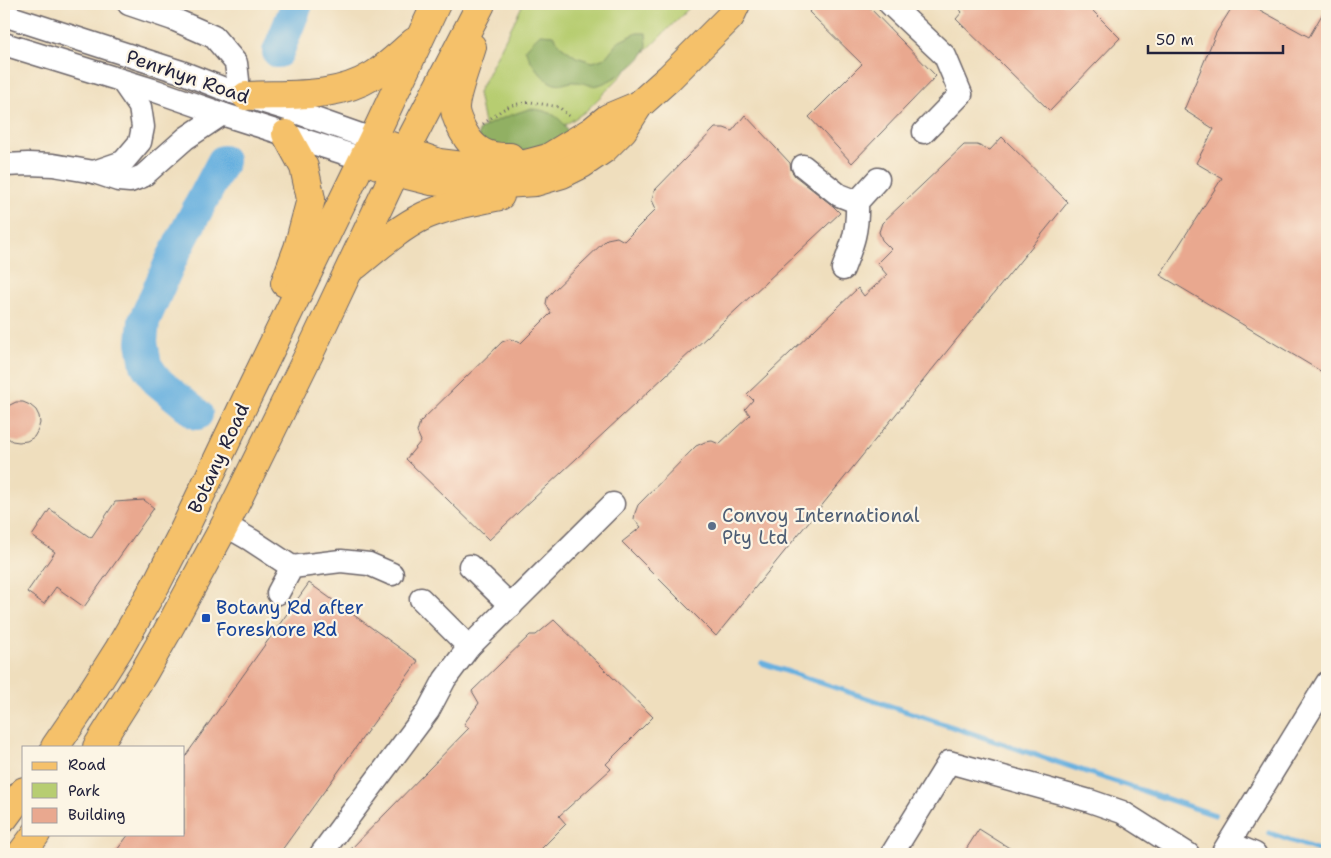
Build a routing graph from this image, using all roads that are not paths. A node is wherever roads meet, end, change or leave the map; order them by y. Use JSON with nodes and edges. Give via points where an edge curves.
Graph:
{"nodes":[{"id":1,"x":128,"y":4,"type":"edge"},
{"id":2,"x":436,"y":4,"type":"edge"},
{"id":3,"x":482,"y":4,"type":"edge"},
{"id":4,"x":756,"y":4,"type":"edge"},
{"id":5,"x":890,"y":4,"type":"edge"},
{"id":6,"x":733,"y":11,"type":"edge"},
{"id":7,"x":4,"y":15,"type":"edge"},
{"id":8,"x":420,"y":36,"type":"junction"},
{"id":9,"x":4,"y":44,"type":"edge"},
{"id":10,"x":122,"y":80,"type":"junction"},
{"id":11,"x":239,"y":94,"type":"junction"},
{"id":12,"x":639,"y":104,"type":"junction"},
{"id":13,"x":222,"y":114,"type":"junction"},
{"id":14,"x":924,"y":132,"type":"dead end"},
{"id":15,"x":286,"y":134,"type":"junction"},
{"id":16,"x":579,"y":138,"type":"junction"},
{"id":17,"x":367,"y":149,"type":"junction"},
{"id":18,"x":400,"y":161,"type":"junction"},
{"id":19,"x":4,"y":164,"type":"edge"},
{"id":20,"x":803,"y":166,"type":"dead end"},
{"id":21,"x":94,"y":172,"type":"junction"},
{"id":22,"x":878,"y":179,"type":"dead end"},
{"id":23,"x":536,"y":182,"type":"junction"},
{"id":24,"x":857,"y":202,"type":"junction"},
{"id":25,"x":843,"y":269,"type":"dead end"},
{"id":26,"x":350,"y":270,"type":"junction"},
{"id":27,"x":246,"y":400,"type":"junction"},
{"id":28,"x":614,"y":504,"type":"dead end"},
{"id":29,"x":224,"y":525,"type":"junction"},
{"id":30,"x":470,"y":566,"type":"dead end"},
{"id":31,"x":292,"y":567,"type":"junction"},
{"id":32,"x":392,"y":574,"type":"dead end"},
{"id":33,"x":278,"y":592,"type":"dead end"},
{"id":34,"x":421,"y":600,"type":"dead end"},
{"id":35,"x":511,"y":606,"type":"junction"},
{"id":36,"x":469,"y":647,"type":"junction"},
{"id":37,"x":1327,"y":683,"type":"edge"},
{"id":38,"x":56,"y":746,"type":"edge"},
{"id":39,"x":98,"y":746,"type":"edge"},
{"id":40,"x":22,"y":793,"type":"edge"},
{"id":41,"x":4,"y":818,"type":"edge"},
{"id":42,"x":34,"y":836,"type":"edge"},
{"id":43,"x":1226,"y":848,"type":"edge"},
{"id":44,"x":21,"y":854,"type":"edge"},
{"id":45,"x":321,"y":854,"type":"edge"},
{"id":46,"x":892,"y":854,"type":"edge"},
{"id":47,"x":1188,"y":854,"type":"edge"},
{"id":48,"x":1254,"y":854,"type":"edge"}],
"edges":[{"from":1,"to":11,"type":"street","via":[[214,37],[236,64]]},
{"from":2,"to":8,"type":"main road","name":"Botany Road"},
{"from":3,"to":16,"type":"main road","via":[[455,109],[469,142],[486,154],[502,158],[521,157]]},
{"from":3,"to":18,"type":"main road","name":"Botany Road"},
{"from":4,"to":6,"type":"main road","via":[[751,9]]},
{"from":5,"to":14,"type":"street","via":[[946,56],[962,94]]},
{"from":6,"to":12,"type":"main road"},
{"from":7,"to":11,"type":"street","name":"Penrhyn Road"},
{"from":8,"to":11,"type":"main road","via":[[372,76],[358,83],[323,93]]},
{"from":8,"to":17,"type":"main road","name":"Botany Road"},
{"from":9,"to":10,"type":"street","name":"Penrhyn Road"},
{"from":10,"to":13,"type":"street","name":"Penrhyn Road"},
{"from":10,"to":21,"type":"street","via":[[140,107],[143,127],[140,142],[123,162]]},
{"from":11,"to":17,"type":"street","name":"Penrhyn Road","via":[[287,109]]},
{"from":12,"to":16,"type":"main road","via":[[608,118]]},
{"from":12,"to":23,"type":"main road","via":[[623,130],[604,149],[562,174]]},
{"from":13,"to":15,"type":"street","name":"Penrhyn Road"},
{"from":13,"to":21,"type":"street","via":[[186,138],[143,176],[130,181]]},
{"from":15,"to":17,"type":"street","name":"Penrhyn Road"},
{"from":15,"to":27,"type":"main road","via":[[304,167],[311,199],[298,248]]},
{"from":16,"to":18,"type":"main road","via":[[548,158],[522,165],[463,166]]},
{"from":17,"to":18,"type":"main road"},
{"from":17,"to":27,"type":"main road","name":"Botany Road"},
{"from":18,"to":23,"type":"main road","via":[[431,181],[478,186]]},
{"from":18,"to":26,"type":"main road","name":"Botany Road"},
{"from":19,"to":21,"type":"street","via":[[53,165]]},
{"from":20,"to":24,"type":"street","via":[[839,195]]},
{"from":22,"to":24,"type":"street"},
{"from":23,"to":26,"type":"main road","via":[[510,194],[442,209],[425,216],[384,242]]},
{"from":24,"to":25,"type":"street","via":[[856,233]]},
{"from":26,"to":29,"type":"main road","name":"Botany Road"},
{"from":27,"to":38,"type":"main road","name":"Botany Road","via":[[158,581],[119,649]]},
{"from":28,"to":35,"type":"street"},
{"from":29,"to":31,"type":"street"},
{"from":29,"to":39,"type":"main road","name":"Botany Road","via":[[162,641]]},
{"from":30,"to":35,"type":"street"},
{"from":31,"to":32,"type":"street","via":[[341,561],[369,564]]},
{"from":31,"to":33,"type":"street"},
{"from":34,"to":36,"type":"street"},
{"from":35,"to":36,"type":"street"},
{"from":36,"to":45,"type":"street","via":[[445,679],[428,711]]},
{"from":37,"to":43,"type":"street"},
{"from":40,"to":41,"type":"main road"},
{"from":42,"to":44,"type":"main road"},
{"from":43,"to":48,"type":"street"},
{"from":46,"to":47,"type":"street","via":[[950,762],[1090,800],[1122,812]]}]}
